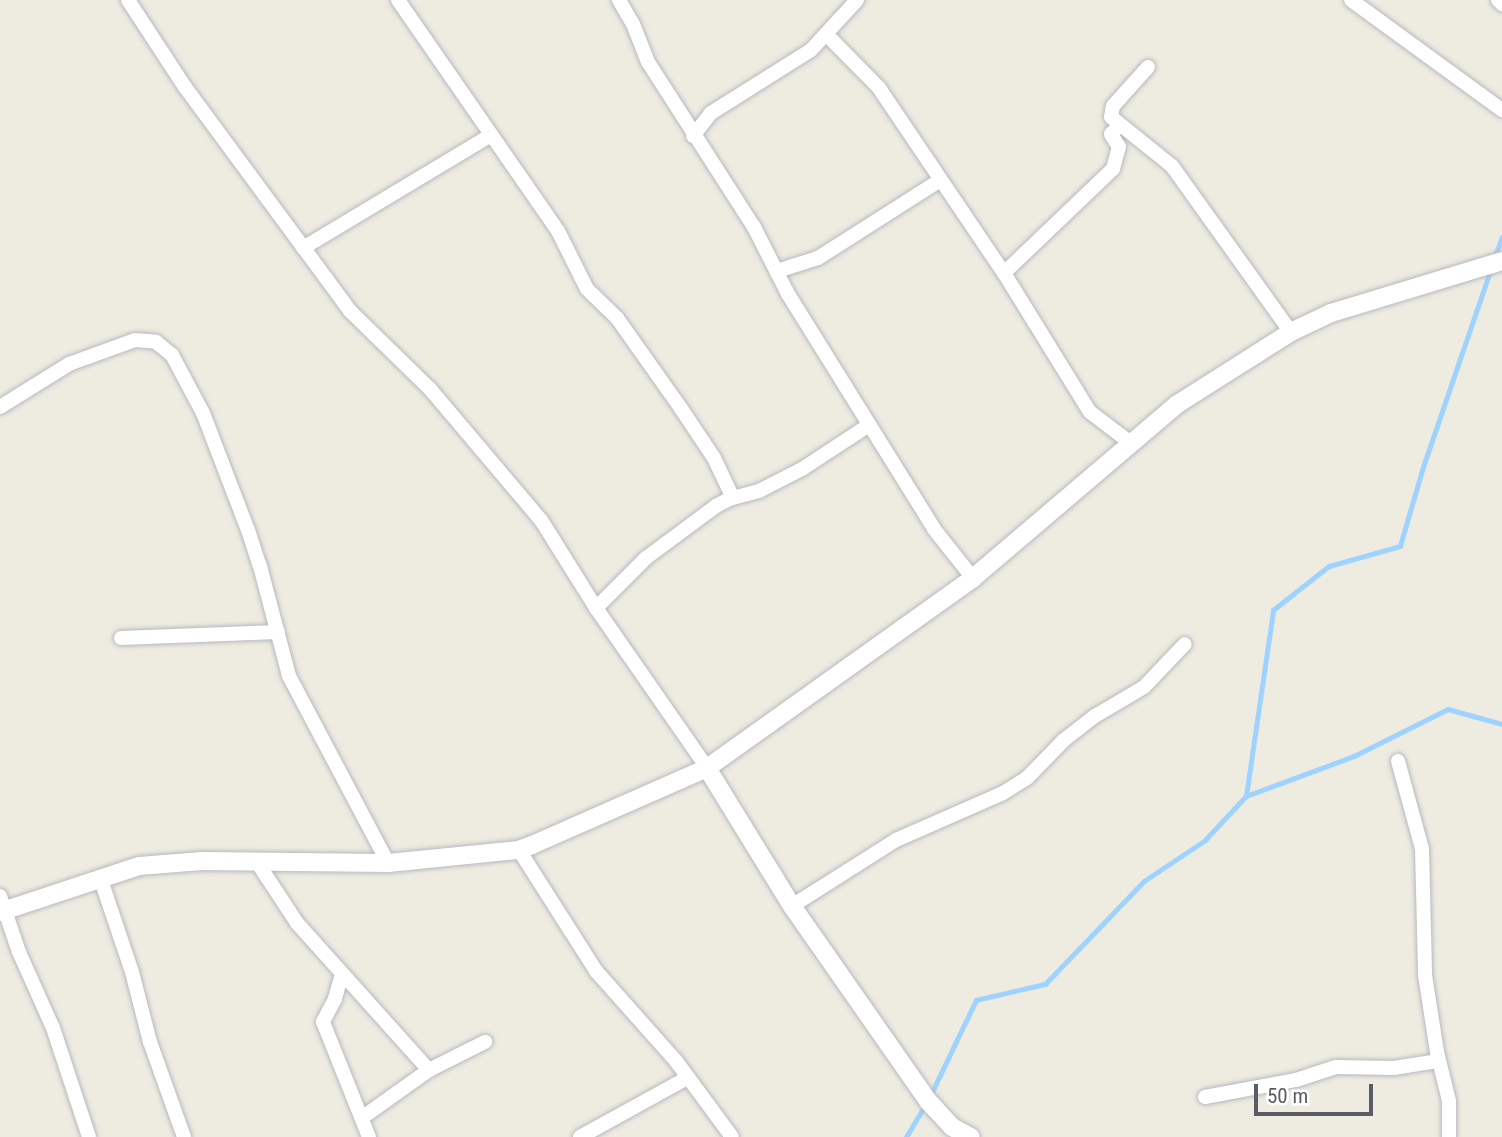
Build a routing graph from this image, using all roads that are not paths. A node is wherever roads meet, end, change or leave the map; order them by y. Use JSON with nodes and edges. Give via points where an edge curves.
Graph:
{"nodes":[{"id":1,"x":128,"y":0,"type":"edge"},
{"id":2,"x":398,"y":0,"type":"edge"},
{"id":3,"x":619,"y":0,"type":"edge"},
{"id":4,"x":858,"y":0,"type":"edge"},
{"id":5,"x":1351,"y":0,"type":"edge"},
{"id":6,"x":1497,"y":0,"type":"edge"},
{"id":7,"x":1502,"y":4,"type":"edge"},
{"id":8,"x":826,"y":34,"type":"junction"},
{"id":9,"x":1148,"y":67,"type":"dead end"},
{"id":10,"x":1502,"y":110,"type":"edge"},
{"id":11,"x":1119,"y":126,"type":"junction"},
{"id":12,"x":491,"y":135,"type":"junction"},
{"id":13,"x":693,"y":136,"type":"junction"},
{"id":14,"x":939,"y":181,"type":"junction"},
{"id":15,"x":303,"y":248,"type":"junction"},
{"id":16,"x":1502,"y":261,"type":"edge"},
{"id":17,"x":777,"y":271,"type":"junction"},
{"id":18,"x":1004,"y":273,"type":"junction"},
{"id":19,"x":1291,"y":332,"type":"junction"},
{"id":20,"x":0,"y":407,"type":"edge"},
{"id":21,"x":869,"y":425,"type":"junction"},
{"id":22,"x":1132,"y":444,"type":"junction"},
{"id":23,"x":733,"y":498,"type":"junction"},
{"id":24,"x":973,"y":578,"type":"junction"},
{"id":25,"x":596,"y":608,"type":"junction"},
{"id":26,"x":278,"y":632,"type":"junction"},
{"id":27,"x":121,"y":638,"type":"dead end"},
{"id":28,"x":1185,"y":644,"type":"dead end"},
{"id":29,"x":1398,"y":761,"type":"dead end"},
{"id":30,"x":707,"y":768,"type":"junction"},
{"id":31,"x":519,"y":850,"type":"junction"},
{"id":32,"x":257,"y":862,"type":"junction"},
{"id":33,"x":388,"y":863,"type":"junction"},
{"id":34,"x":100,"y":877,"type":"junction"},
{"id":35,"x":2,"y":906,"type":"edge"},
{"id":36,"x":792,"y":906,"type":"junction"},
{"id":37,"x":342,"y":974,"type":"junction"},
{"id":38,"x":485,"y":1042,"type":"dead end"},
{"id":39,"x":1438,"y":1061,"type":"junction"},
{"id":40,"x":429,"y":1070,"type":"junction"},
{"id":41,"x":687,"y":1077,"type":"junction"},
{"id":42,"x":1205,"y":1097,"type":"dead end"},
{"id":43,"x":363,"y":1117,"type":"junction"},
{"id":44,"x":89,"y":1137,"type":"edge"},
{"id":45,"x":184,"y":1137,"type":"edge"},
{"id":46,"x":369,"y":1137,"type":"edge"},
{"id":47,"x":580,"y":1137,"type":"edge"},
{"id":48,"x":732,"y":1137,"type":"edge"},
{"id":49,"x":971,"y":1137,"type":"edge"},
{"id":50,"x":1449,"y":1137,"type":"edge"}],
"edges":[{"from":1,"to":15,"type":"street","via":[[185,87]]},
{"from":2,"to":12,"type":"street"},
{"from":3,"to":13,"type":"street","via":[[648,62]]},
{"from":4,"to":8,"type":"street"},
{"from":5,"to":10,"type":"street"},
{"from":6,"to":7,"type":"street"},
{"from":8,"to":13,"type":"street","via":[[811,50],[711,113]]},
{"from":8,"to":14,"type":"street","via":[[878,88]]},
{"from":9,"to":11,"type":"street","via":[[1110,112]]},
{"from":11,"to":18,"type":"street","via":[[1111,134],[1119,147],[1113,169]]},
{"from":11,"to":19,"type":"street","via":[[1172,166]]},
{"from":12,"to":15,"type":"street"},
{"from":12,"to":23,"type":"street","via":[[558,231],[587,289],[617,318],[714,458]]},
{"from":13,"to":17,"type":"street","via":[[754,227]]},
{"from":14,"to":17,"type":"street","via":[[818,258]]},
{"from":14,"to":18,"type":"street"},
{"from":15,"to":25,"type":"street","via":[[350,310],[431,390],[541,520]]},
{"from":16,"to":19,"type":"street","via":[[1331,313]]},
{"from":17,"to":21,"type":"street"},
{"from":18,"to":22,"type":"street","via":[[1090,412]]},
{"from":19,"to":22,"type":"street","via":[[1176,405]]},
{"from":20,"to":26,"type":"street","via":[[69,364],[135,340],[156,342],[177,362],[203,413],[260,566]]},
{"from":21,"to":23,"type":"street","via":[[802,469],[759,491]]},
{"from":21,"to":24,"type":"street","via":[[934,529]]},
{"from":22,"to":24,"type":"street"},
{"from":23,"to":25,"type":"street","via":[[646,558]]},
{"from":24,"to":30,"type":"street"},
{"from":25,"to":30,"type":"street"},
{"from":26,"to":27,"type":"street"},
{"from":26,"to":33,"type":"street","via":[[289,676]]},
{"from":28,"to":36,"type":"street","via":[[1144,687],[1064,740],[1027,778],[896,840]]},
{"from":29,"to":39,"type":"street","via":[[1422,849],[1425,975]]},
{"from":30,"to":31,"type":"street"},
{"from":30,"to":36,"type":"street"},
{"from":31,"to":33,"type":"street"},
{"from":31,"to":41,"type":"street","via":[[596,971]]},
{"from":32,"to":33,"type":"street"},
{"from":32,"to":34,"type":"street","via":[[139,866]]},
{"from":32,"to":37,"type":"street","via":[[297,923]]},
{"from":34,"to":35,"type":"street"},
{"from":34,"to":45,"type":"street"},
{"from":35,"to":44,"type":"street","via":[[53,1028]]},
{"from":36,"to":49,"type":"street","via":[[928,1101],[952,1127]]},
{"from":37,"to":40,"type":"street"},
{"from":37,"to":43,"type":"street","via":[[323,1022]]},
{"from":38,"to":40,"type":"street"},
{"from":39,"to":42,"type":"street","via":[[1394,1068],[1336,1067],[1296,1080]]},
{"from":39,"to":50,"type":"street","via":[[1449,1101]]},
{"from":40,"to":43,"type":"street"},
{"from":41,"to":47,"type":"street"},
{"from":41,"to":48,"type":"street"},
{"from":43,"to":46,"type":"street"}]}
